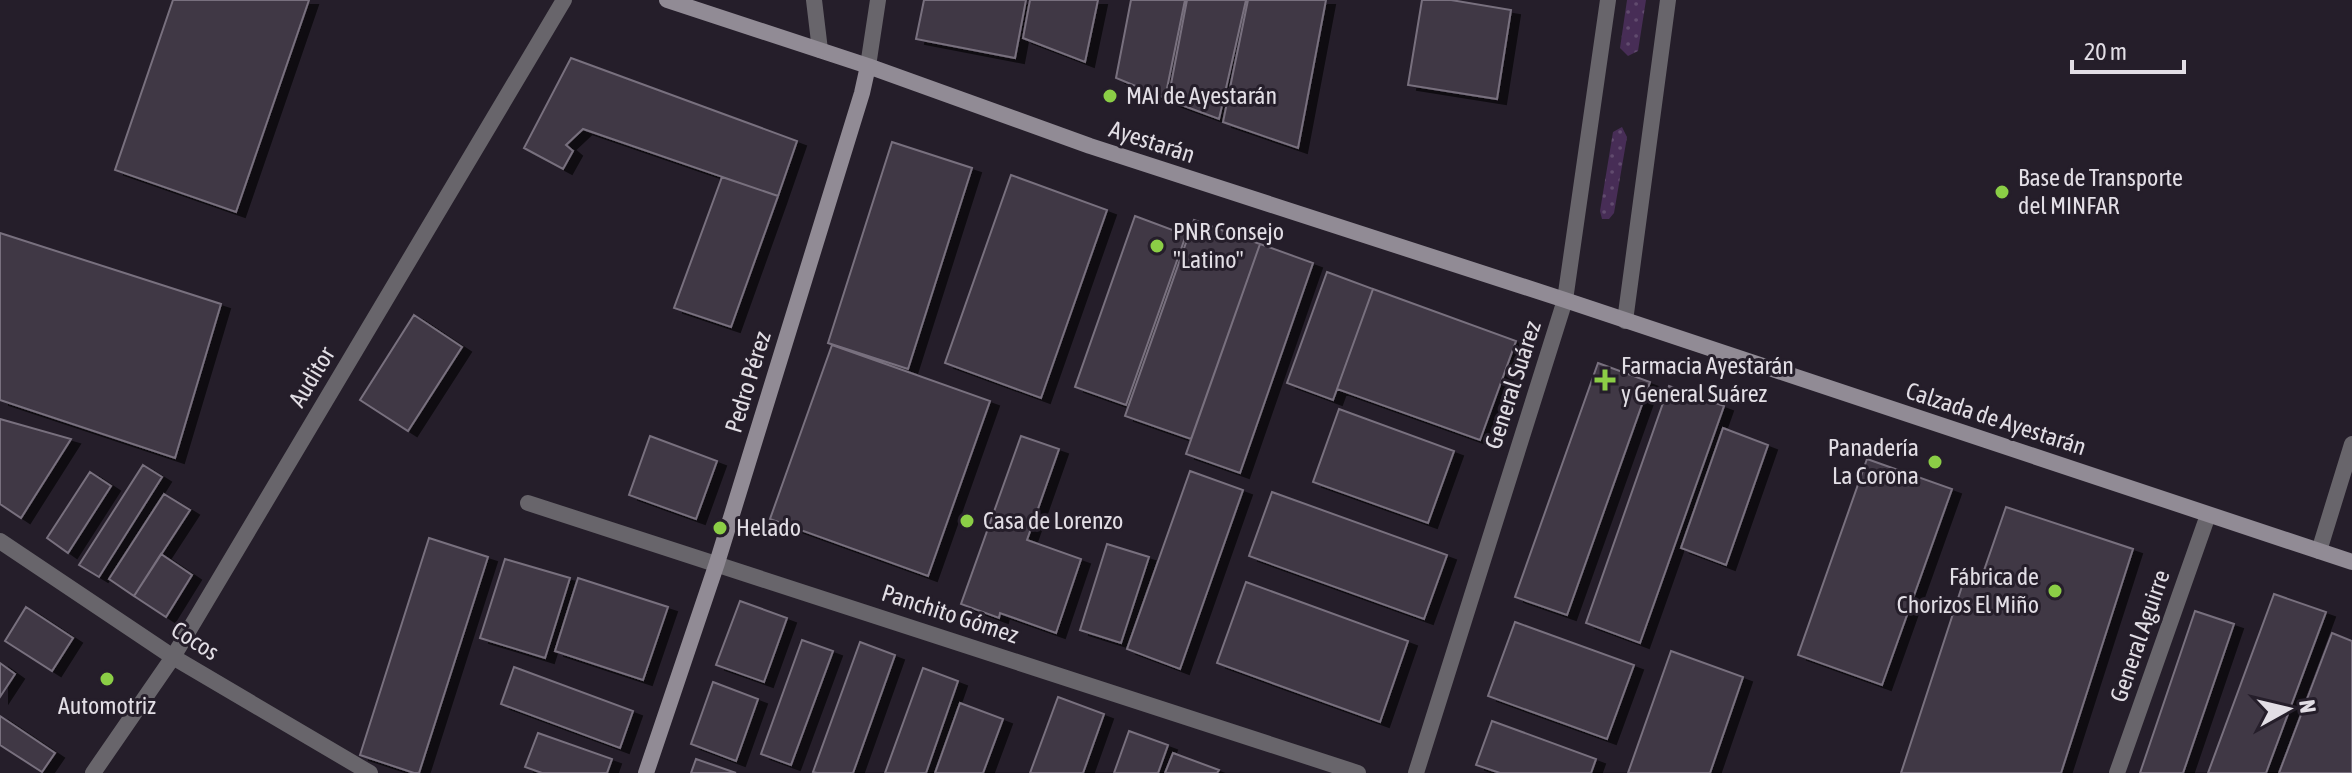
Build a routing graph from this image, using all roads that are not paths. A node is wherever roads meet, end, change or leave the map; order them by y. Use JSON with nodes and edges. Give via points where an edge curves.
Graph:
{"nodes":[{"id":1,"x":564,"y":0,"type":"edge"},
{"id":2,"x":667,"y":0,"type":"edge"},
{"id":3,"x":814,"y":0,"type":"edge"},
{"id":4,"x":878,"y":0,"type":"edge"},
{"id":5,"x":1608,"y":0,"type":"edge"},
{"id":6,"x":1668,"y":0,"type":"edge"},
{"id":7,"x":820,"y":50,"type":"junction"},
{"id":8,"x":868,"y":66,"type":"junction"},
{"id":9,"x":1565,"y":300,"type":"junction"},
{"id":10,"x":1625,"y":321,"type":"junction"},
{"id":11,"x":2352,"y":444,"type":"edge"},
{"id":12,"x":528,"y":503,"type":"dead end"},
{"id":13,"x":2208,"y":515,"type":"junction"},
{"id":14,"x":0,"y":541,"type":"edge"},
{"id":15,"x":2319,"y":551,"type":"junction"},
{"id":16,"x":2352,"y":562,"type":"edge"},
{"id":17,"x":717,"y":563,"type":"junction"},
{"id":18,"x":173,"y":657,"type":"junction"},
{"id":19,"x":93,"y":773,"type":"edge"},
{"id":20,"x":370,"y":773,"type":"edge"},
{"id":21,"x":646,"y":773,"type":"edge"},
{"id":22,"x":1358,"y":773,"type":"edge"},
{"id":23,"x":1416,"y":773,"type":"edge"},
{"id":24,"x":2117,"y":773,"type":"edge"}],
"edges":[{"from":1,"to":18,"type":"street","name":"Auditor"},
{"from":2,"to":7,"type":"main road","name":"Ayestarán"},
{"from":3,"to":7,"type":"street"},
{"from":4,"to":8,"type":"street","name":"Pedro Pérez"},
{"from":5,"to":9,"type":"street","name":"General Suárez"},
{"from":6,"to":10,"type":"street"},
{"from":7,"to":8,"type":"main road","name":"Ayestarán"},
{"from":8,"to":9,"type":"main road","name":"Ayestarán","via":[[1090,146]]},
{"from":8,"to":17,"type":"main road","name":"Pedro Pérez"},
{"from":9,"to":10,"type":"main road","name":"Ayestarán"},
{"from":9,"to":23,"type":"street","name":"General Suárez"},
{"from":10,"to":13,"type":"main road","name":"Calzada de Ayestarán"},
{"from":11,"to":15,"type":"street"},
{"from":12,"to":17,"type":"street","name":"Panchito Gómez"},
{"from":13,"to":15,"type":"main road","name":"Calzada de Ayestarán"},
{"from":13,"to":24,"type":"street","name":"General Aguirre"},
{"from":14,"to":18,"type":"street","name":"Cocos"},
{"from":15,"to":16,"type":"main road","name":"Calzada de Ayestarán"},
{"from":17,"to":21,"type":"main road","name":"Pedro Pérez"},
{"from":17,"to":22,"type":"street","name":"Panchito Gómez"},
{"from":18,"to":19,"type":"street","name":"Auditor"},
{"from":18,"to":20,"type":"street","name":"Cocos"}]}
